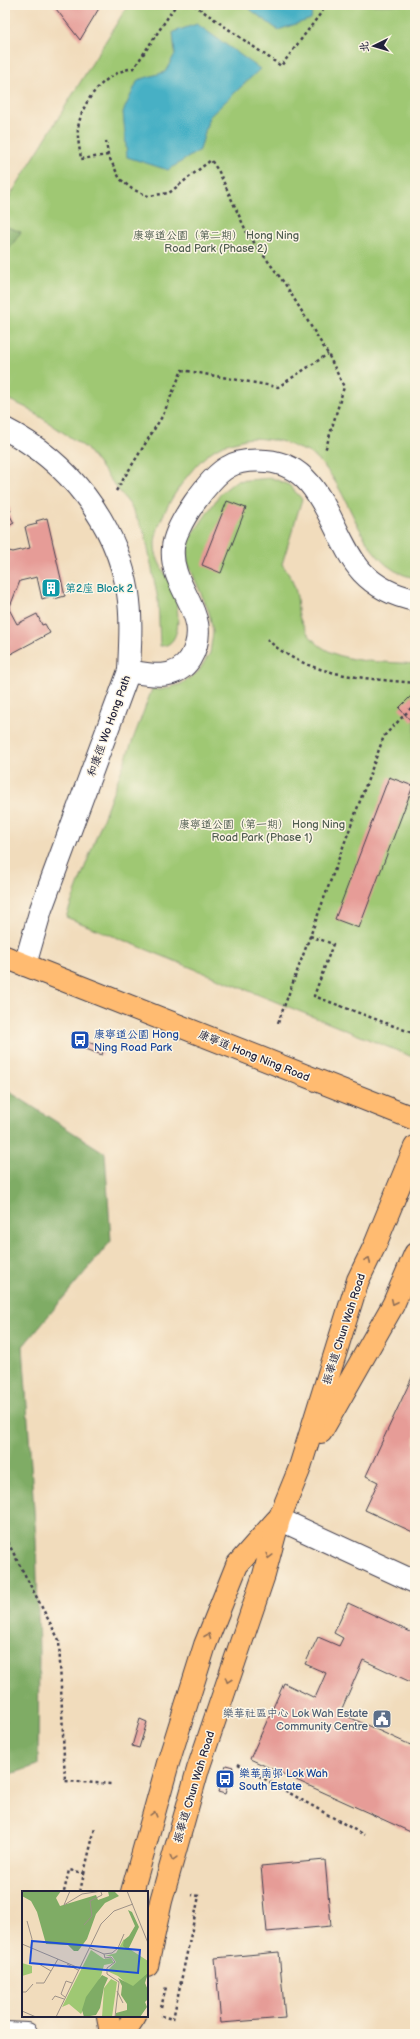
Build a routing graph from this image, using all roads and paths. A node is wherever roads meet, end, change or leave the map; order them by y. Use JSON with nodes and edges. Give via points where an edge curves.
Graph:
{"nodes":[{"id":1,"x":176,"y":5,"type":"edge"},
{"id":2,"x":194,"y":5,"type":"edge"},
{"id":3,"x":327,"y":5,"type":"edge"},
{"id":4,"x":106,"y":141,"type":"dead end"},
{"id":5,"x":108,"y":155,"type":"junction"},
{"id":6,"x":328,"y":354,"type":"junction"},
{"id":7,"x":5,"y":429,"type":"edge"},
{"id":8,"x":325,"y":451,"type":"dead end"},
{"id":9,"x":113,"y":495,"type":"dead end"},
{"id":10,"x":415,"y":600,"type":"edge"},
{"id":11,"x":267,"y":639,"type":"dead end"},
{"id":12,"x":129,"y":672,"type":"junction"},
{"id":13,"x":415,"y":683,"type":"edge"},
{"id":14,"x":415,"y":704,"type":"edge"},
{"id":15,"x":310,"y":936,"type":"junction"},
{"id":16,"x":5,"y":957,"type":"edge"},
{"id":17,"x":25,"y":965,"type":"junction"},
{"id":18,"x":278,"y":1023,"type":"dead end"},
{"id":19,"x":415,"y":1034,"type":"edge"},
{"id":20,"x":415,"y":1119,"type":"edge"},
{"id":21,"x":415,"y":1147,"type":"edge"},
{"id":22,"x":415,"y":1254,"type":"edge"},
{"id":23,"x":299,"y":1470,"type":"junction"},
{"id":24,"x":278,"y":1519,"type":"junction"},
{"id":25,"x":5,"y":1537,"type":"edge"},
{"id":26,"x":415,"y":1582,"type":"edge"},
{"id":27,"x":238,"y":1764,"type":"dead end"},
{"id":28,"x":112,"y":1784,"type":"dead end"},
{"id":29,"x":95,"y":1828,"type":"dead end"},
{"id":30,"x":364,"y":1835,"type":"dead end"},
{"id":31,"x":84,"y":1873,"type":"junction"},
{"id":32,"x":64,"y":1891,"type":"edge"},
{"id":33,"x":80,"y":1891,"type":"edge"},
{"id":34,"x":132,"y":1891,"type":"edge"},
{"id":35,"x":187,"y":1893,"type":"dead end"},
{"id":36,"x":148,"y":1961,"type":"edge"},
{"id":37,"x":168,"y":1980,"type":"dead end"},
{"id":38,"x":148,"y":2015,"type":"edge"},
{"id":39,"x":159,"y":2016,"type":"junction"},
{"id":40,"x":108,"y":2017,"type":"edge"},
{"id":41,"x":143,"y":2017,"type":"edge"},
{"id":42,"x":5,"y":2033,"type":"edge"},
{"id":43,"x":27,"y":2034,"type":"edge"},
{"id":44,"x":111,"y":2034,"type":"edge"},
{"id":45,"x":123,"y":2034,"type":"edge"}],
"edges":[{"from":1,"to":5,"type":"path","via":[[134,68],[112,75],[96,89],[84,109],[78,129],[81,160]]},
{"from":2,"to":3,"type":"path","via":[[280,66]]},
{"from":4,"to":5,"type":"path"},
{"from":5,"to":6,"type":"path","via":[[120,179],[132,189],[148,196],[169,193],[211,160],[247,233],[285,284]]},
{"from":6,"to":8,"type":"path","via":[[344,387]]},
{"from":6,"to":9,"type":"path","via":[[278,387],[182,370],[163,415]]},
{"from":7,"to":12,"type":"street","name":"和康徑 Wo Hong Path","via":[[23,438],[54,460],[80,488],[102,520],[118,555],[128,592],[131,631]]},
{"from":10,"to":12,"type":"street","via":[[381,587],[363,572],[349,553],[315,489],[298,472],[276,461],[252,460],[228,466],[209,482],[176,532],[173,548],[174,564],[199,632],[196,648],[188,662],[175,672],[160,676]]},
{"from":11,"to":13,"type":"path","via":[[293,658],[334,673]]},
{"from":12,"to":17,"type":"street","name":"和康徑 Wo Hong Path","via":[[42,909]]},
{"from":14,"to":15,"type":"path","via":[[384,736]]},
{"from":15,"to":18,"type":"path"},
{"from":15,"to":19,"type":"path","via":[[333,944],[314,996]]},
{"from":16,"to":17,"type":"main road","name":"康寧道 Hong Ning Road"},
{"from":17,"to":20,"type":"main road","name":"康寧道 Hong Ning Road"},
{"from":23,"to":21,"type":"main road","name":"振華道 Chun Wah Road","one_way":true,"via":[[358,1280]]},
{"from":22,"to":23,"type":"main road","name":"振華道 Chun Wah Road","one_way":true,"via":[[393,1305]]},
{"from":23,"to":24,"type":"main road","name":"振華道 Chun Wah Road"},
{"from":24,"to":26,"type":"street"},
{"from":34,"to":24,"type":"main road","name":"振華道 Chun Wah Road","one_way":true,"via":[[168,1763],[205,1645],[237,1565]]},
{"from":24,"to":36,"type":"main road","name":"振華道 Chun Wah Road","one_way":true,"via":[[264,1575],[198,1769],[161,1901]]},
{"from":25,"to":28,"type":"path","via":[[59,1640],[65,1782]]},
{"from":27,"to":30,"type":"path"},
{"from":29,"to":31,"type":"path"},
{"from":31,"to":32,"type":"path","via":[[69,1870]]},
{"from":31,"to":33,"type":"path"},
{"from":35,"to":39,"type":"path","via":[[199,1896],[173,2019]]},
{"from":37,"to":39,"type":"path"},
{"from":38,"to":39,"type":"path"},
{"from":40,"to":44,"type":"main road"},
{"from":41,"to":45,"type":"main road"},
{"from":42,"to":43,"type":"street"}]}
